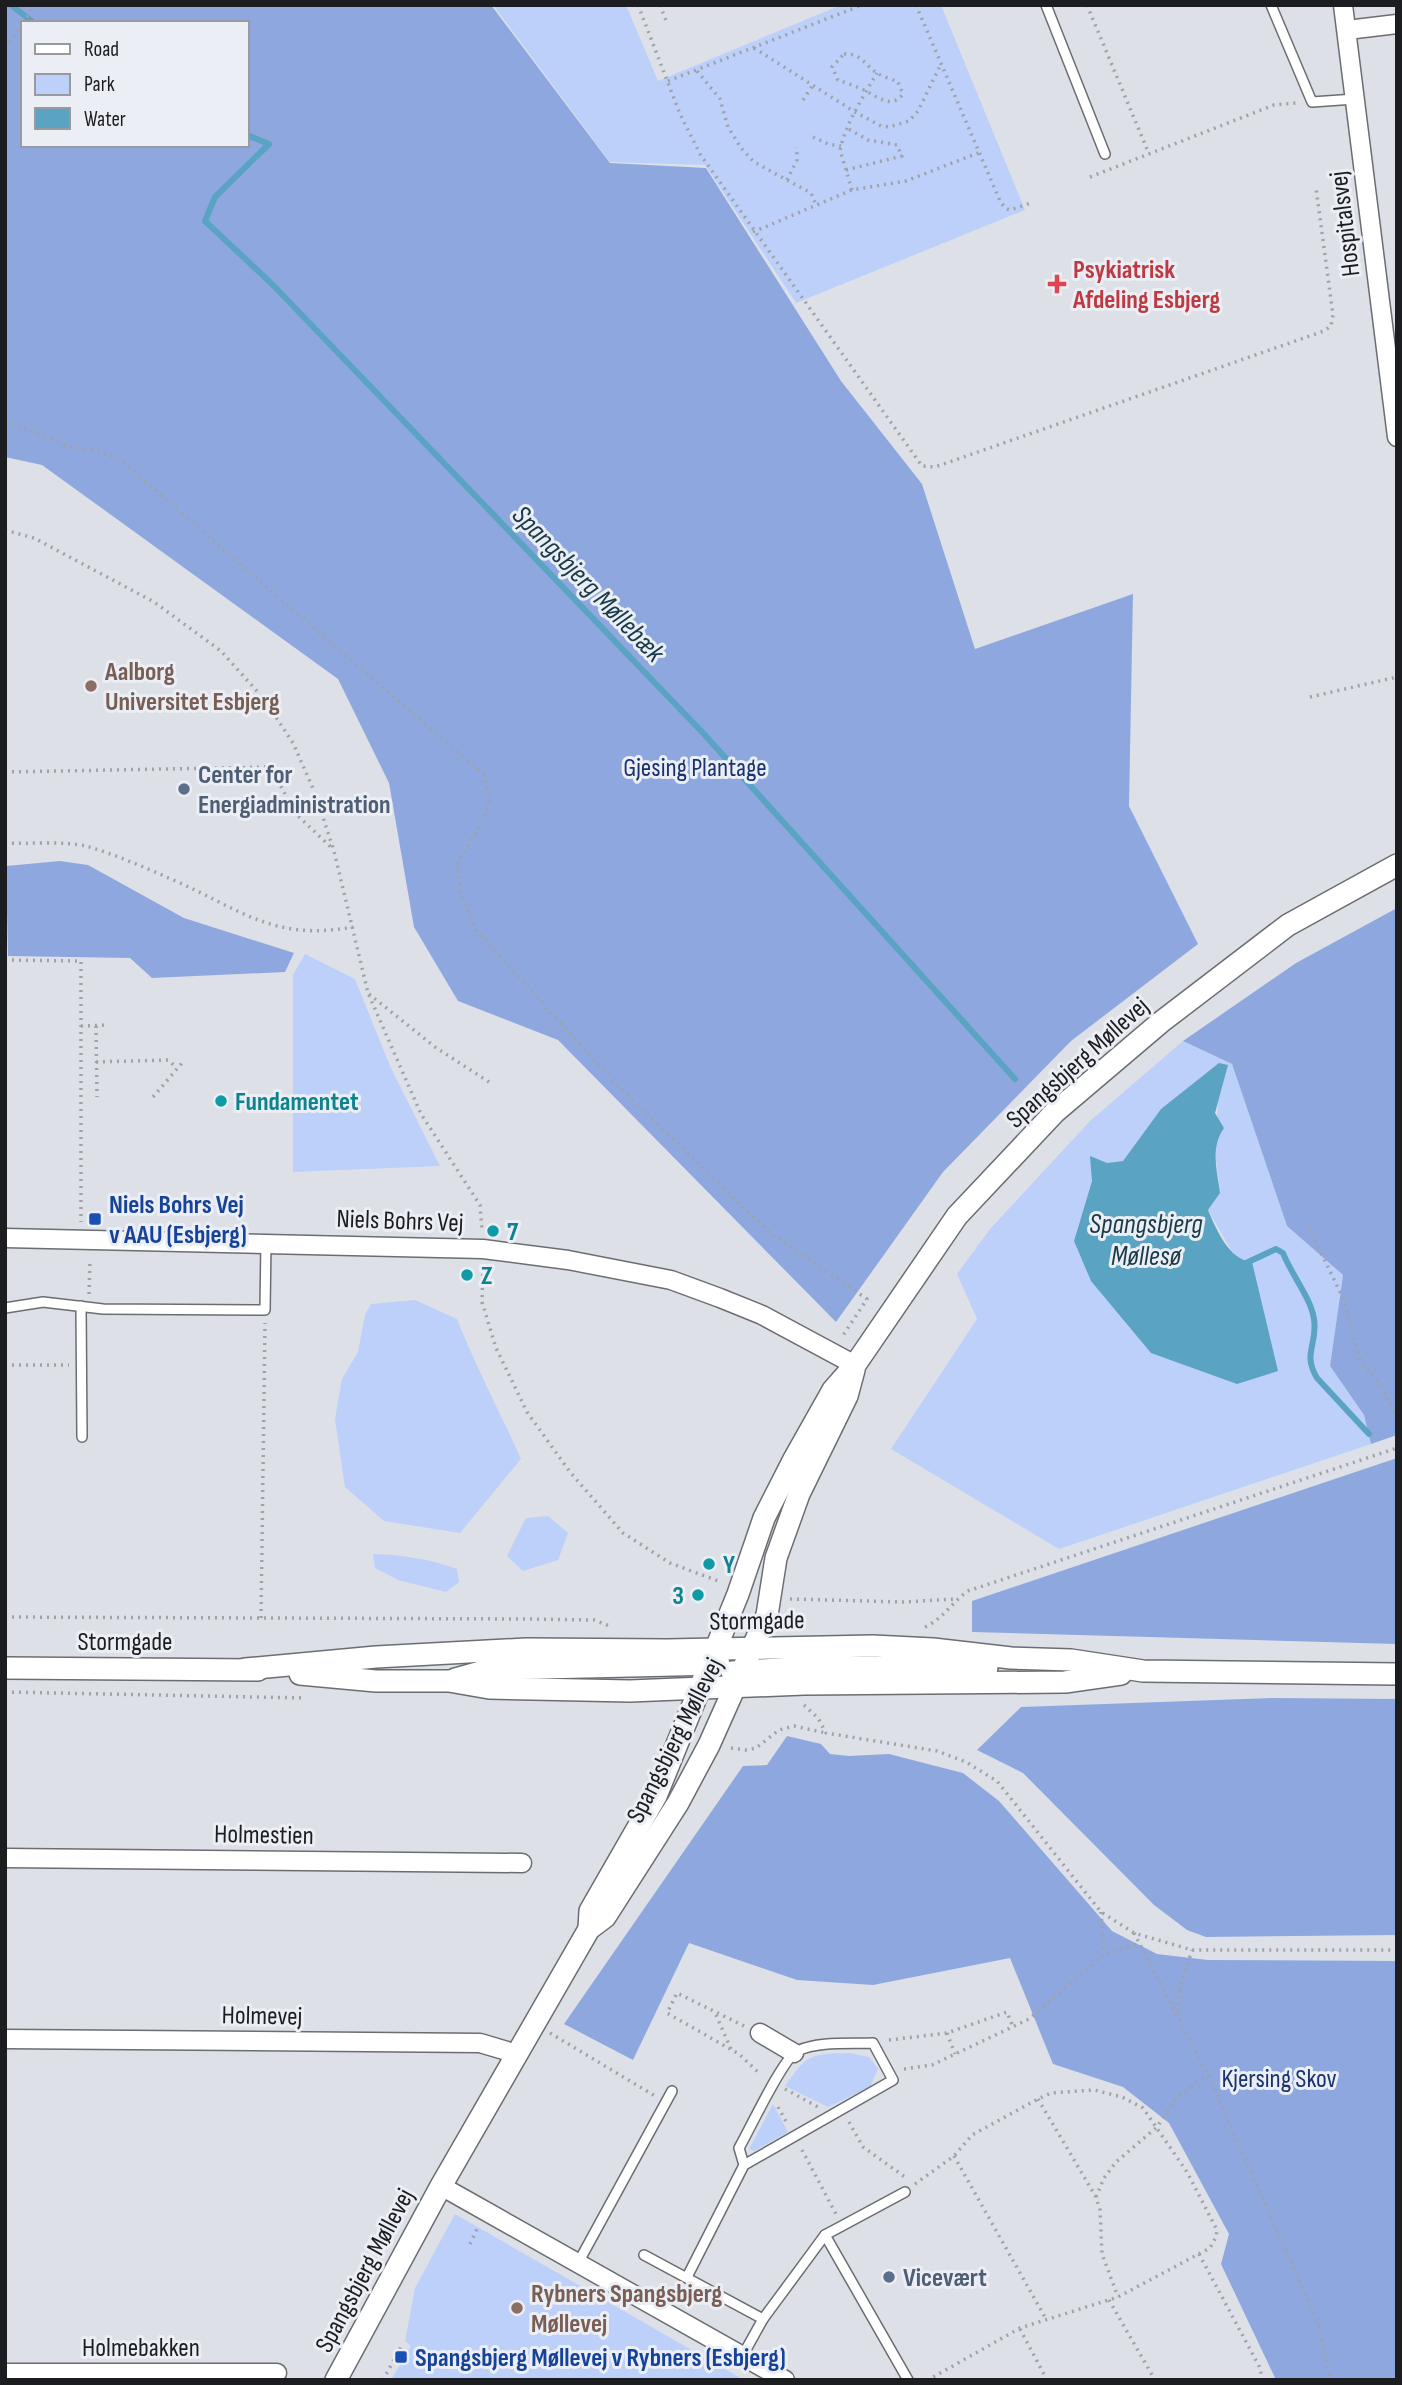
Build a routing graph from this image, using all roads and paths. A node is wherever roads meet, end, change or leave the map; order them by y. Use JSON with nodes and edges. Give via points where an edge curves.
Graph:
{"nodes":[{"id":1,"x":34,"y":5,"type":"edge"},
{"id":2,"x":638,"y":5,"type":"edge"},
{"id":3,"x":660,"y":5,"type":"edge"},
{"id":4,"x":862,"y":5,"type":"edge"},
{"id":5,"x":916,"y":5,"type":"edge"},
{"id":6,"x":1046,"y":5,"type":"edge"},
{"id":7,"x":1087,"y":5,"type":"edge"},
{"id":8,"x":1271,"y":5,"type":"edge"},
{"id":9,"x":1343,"y":5,"type":"edge"},
{"id":10,"x":24,"y":21,"type":"edge"},
{"id":11,"x":667,"y":23,"type":"dead end"},
{"id":12,"x":1397,"y":24,"type":"edge"},
{"id":13,"x":21,"y":25,"type":"edge"},
{"id":14,"x":1347,"y":30,"type":"junction"},
{"id":15,"x":5,"y":48,"type":"edge"},
{"id":16,"x":754,"y":48,"type":"junction"},
{"id":17,"x":941,"y":64,"type":"junction"},
{"id":18,"x":696,"y":70,"type":"junction"},
{"id":19,"x":877,"y":74,"type":"junction"},
{"id":20,"x":668,"y":81,"type":"junction"},
{"id":21,"x":813,"y":85,"type":"junction"},
{"id":22,"x":867,"y":91,"type":"junction"},
{"id":23,"x":1355,"y":99,"type":"junction"},
{"id":24,"x":803,"y":100,"type":"dead end"},
{"id":25,"x":1312,"y":102,"type":"junction"},
{"id":26,"x":855,"y":112,"type":"junction"},
{"id":27,"x":847,"y":128,"type":"junction"},
{"id":28,"x":813,"y":137,"type":"dead end"},
{"id":29,"x":841,"y":146,"type":"junction"},
{"id":30,"x":797,"y":147,"type":"dead end"},
{"id":31,"x":978,"y":153,"type":"junction"},
{"id":32,"x":1105,"y":154,"type":"dead end"},
{"id":33,"x":1149,"y":154,"type":"junction"},
{"id":34,"x":846,"y":170,"type":"junction"},
{"id":35,"x":1090,"y":177,"type":"dead end"},
{"id":36,"x":788,"y":180,"type":"junction"},
{"id":37,"x":1316,"y":188,"type":"dead end"},
{"id":38,"x":852,"y":190,"type":"junction"},
{"id":39,"x":1031,"y":203,"type":"dead end"},
{"id":40,"x":816,"y":205,"type":"junction"},
{"id":41,"x":753,"y":232,"type":"junction"},
{"id":42,"x":5,"y":421,"type":"edge"},
{"id":43,"x":1397,"y":437,"type":"edge"},
{"id":44,"x":5,"y":530,"type":"edge"},
{"id":45,"x":1397,"y":677,"type":"edge"},
{"id":46,"x":1310,"y":697,"type":"dead end"},
{"id":47,"x":5,"y":772,"type":"edge"},
{"id":48,"x":5,"y":843,"type":"edge"},
{"id":49,"x":334,"y":851,"type":"junction"},
{"id":50,"x":1397,"y":865,"type":"edge"},
{"id":51,"x":353,"y":927,"type":"junction"},
{"id":52,"x":5,"y":960,"type":"edge"},
{"id":53,"x":368,"y":993,"type":"junction"},
{"id":54,"x":107,"y":1025,"type":"dead end"},
{"id":55,"x":81,"y":1026,"type":"junction"},
{"id":56,"x":96,"y":1026,"type":"junction"},
{"id":57,"x":96,"y":1062,"type":"junction"},
{"id":58,"x":182,"y":1063,"type":"dead end"},
{"id":59,"x":177,"y":1068,"type":"junction"},
{"id":60,"x":489,"y":1082,"type":"dead end"},
{"id":61,"x":97,"y":1097,"type":"dead end"},
{"id":62,"x":153,"y":1097,"type":"dead end"},
{"id":63,"x":1309,"y":1228,"type":"dead end"},
{"id":64,"x":5,"y":1238,"type":"edge"},
{"id":65,"x":81,"y":1239,"type":"junction"},
{"id":66,"x":266,"y":1242,"type":"junction"},
{"id":67,"x":483,"y":1249,"type":"junction"},
{"id":68,"x":85,"y":1307,"type":"junction"},
{"id":69,"x":5,"y":1308,"type":"edge"},
{"id":70,"x":265,"y":1310,"type":"junction"},
{"id":71,"x":831,"y":1353,"type":"junction"},
{"id":72,"x":5,"y":1365,"type":"edge"},
{"id":73,"x":82,"y":1365,"type":"junction"},
{"id":74,"x":855,"y":1366,"type":"junction"},
{"id":75,"x":1397,"y":1418,"type":"edge"},
{"id":76,"x":82,"y":1437,"type":"dead end"},
{"id":77,"x":1397,"y":1448,"type":"edge"},
{"id":78,"x":740,"y":1589,"type":"junction"},
{"id":79,"x":769,"y":1598,"type":"junction"},
{"id":80,"x":5,"y":1617,"type":"edge"},
{"id":81,"x":261,"y":1618,"type":"junction"},
{"id":82,"x":620,"y":1631,"type":"dead end"},
{"id":83,"x":752,"y":1648,"type":"junction"},
{"id":84,"x":712,"y":1657,"type":"junction"},
{"id":85,"x":1026,"y":1658,"type":"junction"},
{"id":86,"x":5,"y":1668,"type":"edge"},
{"id":87,"x":245,"y":1669,"type":"junction"},
{"id":88,"x":1143,"y":1671,"type":"junction"},
{"id":89,"x":1397,"y":1674,"type":"edge"},
{"id":90,"x":738,"y":1678,"type":"junction"},
{"id":91,"x":449,"y":1681,"type":"junction"},
{"id":92,"x":699,"y":1688,"type":"junction"},
{"id":93,"x":797,"y":1699,"type":"dead end"},
{"id":94,"x":826,"y":1733,"type":"junction"},
{"id":95,"x":728,"y":1748,"type":"dead end"},
{"id":96,"x":5,"y":1858,"type":"edge"},
{"id":97,"x":522,"y":1863,"type":"dead end"},
{"id":98,"x":1101,"y":1912,"type":"junction"},
{"id":99,"x":589,"y":1929,"type":"junction"},
{"id":100,"x":1134,"y":1933,"type":"junction"},
{"id":101,"x":1140,"y":1943,"type":"junction"},
{"id":102,"x":1192,"y":1950,"type":"junction"},
{"id":103,"x":1397,"y":1950,"type":"edge"},
{"id":104,"x":1104,"y":1954,"type":"junction"},
{"id":105,"x":716,"y":2013,"type":"junction"},
{"id":106,"x":1178,"y":2014,"type":"junction"},
{"id":107,"x":534,"y":2024,"type":"junction"},
{"id":108,"x":1013,"y":2027,"type":"junction"},
{"id":109,"x":760,"y":2032,"type":"joint"},
{"id":110,"x":947,"y":2033,"type":"junction"},
{"id":111,"x":5,"y":2039,"type":"edge"},
{"id":112,"x":899,"y":2039,"type":"dead end"},
{"id":113,"x":731,"y":2049,"type":"junction"},
{"id":114,"x":794,"y":2053,"type":"junction"},
{"id":115,"x":517,"y":2054,"type":"junction"},
{"id":116,"x":955,"y":2054,"type":"junction"},
{"id":117,"x":888,"y":2071,"type":"junction"},
{"id":118,"x":1208,"y":2075,"type":"junction"},
{"id":119,"x":772,"y":2088,"type":"junction"},
{"id":120,"x":672,"y":2091,"type":"dead end"},
{"id":121,"x":1038,"y":2099,"type":"junction"},
{"id":122,"x":666,"y":2102,"type":"junction"},
{"id":123,"x":842,"y":2109,"type":"junction"},
{"id":124,"x":832,"y":2115,"type":"junction"},
{"id":125,"x":1157,"y":2126,"type":"junction"},
{"id":126,"x":795,"y":2136,"type":"junction"},
{"id":127,"x":954,"y":2156,"type":"junction"},
{"id":128,"x":744,"y":2165,"type":"junction"},
{"id":129,"x":441,"y":2186,"type":"junction"},
{"id":130,"x":905,"y":2192,"type":"dead end"},
{"id":131,"x":1096,"y":2197,"type":"junction"},
{"id":132,"x":842,"y":2225,"type":"junction"},
{"id":133,"x":477,"y":2228,"type":"dead end"},
{"id":134,"x":825,"y":2235,"type":"junction"},
{"id":135,"x":470,"y":2244,"type":"dead end"},
{"id":136,"x":1199,"y":2254,"type":"junction"},
{"id":137,"x":644,"y":2255,"type":"dead end"},
{"id":138,"x":578,"y":2263,"type":"junction"},
{"id":139,"x":687,"y":2277,"type":"junction"},
{"id":140,"x":1118,"y":2297,"type":"junction"},
{"id":141,"x":1109,"y":2300,"type":"junction"},
{"id":142,"x":763,"y":2319,"type":"junction"},
{"id":143,"x":1046,"y":2319,"type":"junction"},
{"id":144,"x":1020,"y":2328,"type":"junction"},
{"id":145,"x":401,"y":2347,"type":"dead end"},
{"id":146,"x":743,"y":2356,"type":"junction"},
{"id":147,"x":5,"y":2373,"type":"edge"},
{"id":148,"x":277,"y":2373,"type":"dead end"},
{"id":149,"x":336,"y":2380,"type":"edge"},
{"id":150,"x":383,"y":2380,"type":"edge"},
{"id":151,"x":785,"y":2380,"type":"edge"},
{"id":152,"x":908,"y":2380,"type":"edge"},
{"id":153,"x":928,"y":2380,"type":"edge"},
{"id":154,"x":1047,"y":2380,"type":"edge"},
{"id":155,"x":1155,"y":2380,"type":"edge"},
{"id":156,"x":1263,"y":2380,"type":"edge"},
{"id":157,"x":1331,"y":2380,"type":"edge"}],
"edges":[{"from":1,"to":10,"type":"path"},
{"from":2,"to":20,"type":"path"},
{"from":3,"to":11,"type":"path"},
{"from":4,"to":16,"type":"path"},
{"from":5,"to":17,"type":"path"},
{"from":6,"to":32,"type":"lane"},
{"from":7,"to":33,"type":"path"},
{"from":8,"to":25,"type":"lane"},
{"from":9,"to":14,"type":"street","name":"Hospitalsvej"},
{"from":12,"to":14,"type":"street"},
{"from":13,"to":15,"type":"path"},
{"from":14,"to":23,"type":"street","name":"Hospitalsvej"},
{"from":16,"to":18,"type":"path"},
{"from":16,"to":21,"type":"path"},
{"from":17,"to":26,"type":"path","via":[[909,121],[881,126]]},
{"from":17,"to":31,"type":"path"},
{"from":18,"to":20,"type":"path"},
{"from":18,"to":36,"type":"path","via":[[720,99],[737,142],[754,162]]},
{"from":19,"to":22,"type":"path"},
{"from":19,"to":22,"type":"path","via":[[898,82],[903,94],[891,102]]},
{"from":19,"to":22,"type":"path","via":[[860,56],[844,54],[836,60],[832,67],[838,80]]},
{"from":20,"to":41,"type":"path","via":[[700,154]]},
{"from":21,"to":24,"type":"path"},
{"from":21,"to":26,"type":"path"},
{"from":22,"to":26,"type":"path"},
{"from":23,"to":25,"type":"lane"},
{"from":23,"to":43,"type":"street","name":"Hospitalsvej"},
{"from":25,"to":33,"type":"path","via":[[1274,105]]},
{"from":26,"to":27,"type":"path"},
{"from":27,"to":29,"type":"path"},
{"from":27,"to":34,"type":"path","via":[[868,140],[897,145],[902,156]]},
{"from":28,"to":29,"type":"path"},
{"from":29,"to":34,"type":"path"},
{"from":30,"to":36,"type":"path"},
{"from":31,"to":38,"type":"path","via":[[906,181]]},
{"from":31,"to":39,"type":"path","via":[[1005,208]]},
{"from":33,"to":35,"type":"path"},
{"from":34,"to":38,"type":"path"},
{"from":36,"to":40,"type":"path","via":[[810,193]]},
{"from":37,"to":41,"type":"path","via":[[1331,326],[934,467],[922,466],[913,457]]},
{"from":38,"to":40,"type":"path"},
{"from":40,"to":41,"type":"path"},
{"from":42,"to":71,"type":"path","via":[[69,447],[97,450],[120,460],[483,774],[490,797],[482,823],[457,863],[461,894],[476,930],[619,1087],[770,1233],[867,1299]]},
{"from":44,"to":49,"type":"path","via":[[34,538],[154,602],[220,651],[264,699],[293,743]]},
{"from":45,"to":46,"type":"path"},
{"from":47,"to":49,"type":"path","via":[[270,766],[297,815]]},
{"from":48,"to":51,"type":"path","via":[[83,846],[172,879],[241,915],[273,926],[303,930]]},
{"from":49,"to":51,"type":"path"},
{"from":50,"to":74,"type":"street","name":"Spangsbjerg Møllevej","via":[[1289,925],[1161,1022],[1055,1112],[957,1216]]},
{"from":51,"to":53,"type":"path"},
{"from":52,"to":55,"type":"path","via":[[81,961]]},
{"from":53,"to":60,"type":"path","via":[[435,1047]]},
{"from":53,"to":67,"type":"path","via":[[421,1114],[480,1205]]},
{"from":54,"to":56,"type":"path"},
{"from":55,"to":56,"type":"path"},
{"from":55,"to":65,"type":"path"},
{"from":56,"to":57,"type":"path"},
{"from":57,"to":59,"type":"path","via":[[168,1060]]},
{"from":57,"to":61,"type":"path"},
{"from":58,"to":59,"type":"path"},
{"from":59,"to":62,"type":"path"},
{"from":63,"to":75,"type":"path","via":[[1343,1298],[1361,1363],[1380,1384]]},
{"from":64,"to":65,"type":"street","name":"Niels Bohrs Vej"},
{"from":65,"to":66,"type":"street","name":"Niels Bohrs Vej"},
{"from":65,"to":68,"type":"path","via":[[90,1261]]},
{"from":66,"to":67,"type":"street","name":"Niels Bohrs Vej"},
{"from":66,"to":70,"type":"lane"},
{"from":67,"to":71,"type":"street","name":"Niels Bohrs Vej","via":[[671,1280],[762,1315]]},
{"from":67,"to":78,"type":"path","via":[[482,1302],[496,1348],[527,1412],[570,1472],[622,1533],[670,1563]]},
{"from":68,"to":69,"type":"lane","via":[[43,1302]]},
{"from":68,"to":70,"type":"lane"},
{"from":68,"to":73,"type":"lane"},
{"from":70,"to":81,"type":"path"},
{"from":71,"to":74,"type":"street","name":"Niels Bohrs Vej"},
{"from":72,"to":73,"type":"path"},
{"from":73,"to":76,"type":"lane"},
{"from":74,"to":78,"type":"street","name":"Spangsbjerg Møllevej","via":[[833,1390],[793,1461],[764,1518]]},
{"from":74,"to":79,"type":"street","name":"Spangsbjerg Møllevej","via":[[847,1396],[799,1494],[776,1558]]},
{"from":77,"to":79,"type":"path","via":[[968,1591],[956,1599]]},
{"from":78,"to":84,"type":"street","name":"Spangsbjerg Møllevej"},
{"from":79,"to":83,"type":"street","name":"Spangsbjerg Møllevej","via":[[767,1615]]},
{"from":80,"to":81,"type":"path"},
{"from":81,"to":82,"type":"path","via":[[594,1620]]},
{"from":83,"to":84,"type":"street","name":"Stormgade"},
{"from":83,"to":85,"type":"street","name":"Stormgade","via":[[873,1646]]},
{"from":83,"to":90,"type":"street","name":"Spangsbjerg Møllevej"},
{"from":84,"to":87,"type":"street","name":"Stormgade","via":[[526,1649]]},
{"from":84,"to":91,"type":"street","via":[[491,1669]]},
{"from":84,"to":92,"type":"street","name":"Spangsbjerg Møllevej"},
{"from":85,"to":88,"type":"street","name":"Stormgade"},
{"from":85,"to":90,"type":"street","via":[[1006,1668],[807,1667]]},
{"from":86,"to":87,"type":"street","name":"Stormgade"},
{"from":87,"to":91,"type":"street","name":"Stormgade","via":[[376,1681]]},
{"from":88,"to":89,"type":"street","name":"Stormgade"},
{"from":88,"to":90,"type":"street","name":"Stormgade","via":[[1065,1682]]},
{"from":90,"to":92,"type":"street","via":[[729,1672]]},
{"from":90,"to":99,"type":"street","name":"Spangsbjerg Møllevej","via":[[678,1803],[605,1917]]},
{"from":91,"to":92,"type":"street","name":"Stormgade","via":[[489,1688]]},
{"from":92,"to":99,"type":"street","name":"Spangsbjerg Møllevej","via":[[656,1796],[590,1911]]},
{"from":93,"to":94,"type":"path","via":[[818,1718]]},
{"from":94,"to":95,"type":"path","via":[[794,1726],[779,1730],[756,1748]]},
{"from":94,"to":98,"type":"path","via":[[937,1751],[996,1781]]},
{"from":96,"to":97,"type":"street","name":"Holmestien"},
{"from":98,"to":100,"type":"path"},
{"from":98,"to":104,"type":"path"},
{"from":99,"to":107,"type":"street","name":"Spangsbjerg Møllevej"},
{"from":100,"to":101,"type":"path"},
{"from":100,"to":102,"type":"path"},
{"from":101,"to":104,"type":"path"},
{"from":101,"to":106,"type":"path"},
{"from":102,"to":103,"type":"path"},
{"from":102,"to":106,"type":"path","via":[[1178,1991]]},
{"from":104,"to":108,"type":"path","via":[[1030,2019]]},
{"from":105,"to":109,"type":"path"},
{"from":105,"to":113,"type":"path"},
{"from":105,"to":113,"type":"path","via":[[677,1993],[667,2013]]},
{"from":106,"to":118,"type":"path"},
{"from":107,"to":115,"type":"street","name":"Spangsbjerg Møllevej"},
{"from":107,"to":122,"type":"path"},
{"from":108,"to":110,"type":"path","via":[[1007,2012]]},
{"from":108,"to":116,"type":"path"},
{"from":109,"to":114,"type":"street"},
{"from":110,"to":112,"type":"path"},
{"from":110,"to":116,"type":"path"},
{"from":111,"to":115,"type":"street","name":"Holmevej","via":[[480,2043]]},
{"from":113,"to":119,"type":"path"},
{"from":114,"to":117,"type":"lane","via":[[811,2046],[873,2043]]},
{"from":114,"to":119,"type":"lane"},
{"from":115,"to":129,"type":"street","name":"Spangsbjerg Møllevej"},
{"from":116,"to":117,"type":"path","via":[[932,2065]]},
{"from":117,"to":123,"type":"lane","via":[[893,2080]]},
{"from":118,"to":125,"type":"path","via":[[1177,2097]]},
{"from":118,"to":157,"type":"path","via":[[1318,2323]]},
{"from":119,"to":124,"type":"path"},
{"from":119,"to":126,"type":"path"},
{"from":119,"to":128,"type":"lane","via":[[739,2148]]},
{"from":120,"to":122,"type":"lane"},
{"from":121,"to":125,"type":"path","via":[[1068,2090],[1122,2096],[1143,2109]]},
{"from":121,"to":127,"type":"path","via":[[972,2135]]},
{"from":121,"to":131,"type":"path"},
{"from":122,"to":138,"type":"lane"},
{"from":123,"to":124,"type":"lane"},
{"from":123,"to":127,"type":"path","via":[[863,2147],[915,2184]]},
{"from":124,"to":126,"type":"lane"},
{"from":125,"to":131,"type":"path","via":[[1116,2162]]},
{"from":125,"to":136,"type":"path","via":[[1217,2230],[1210,2248]]},
{"from":126,"to":128,"type":"lane"},
{"from":126,"to":132,"type":"path"},
{"from":127,"to":143,"type":"path"},
{"from":128,"to":139,"type":"lane"},
{"from":129,"to":138,"type":"street","name":"Spangsbjerg Møllevej"},
{"from":129,"to":149,"type":"street","name":"Spangsbjerg Møllevej"},
{"from":130,"to":132,"type":"lane"},
{"from":131,"to":140,"type":"path","via":[[1102,2254]]},
{"from":132,"to":134,"type":"lane"},
{"from":133,"to":135,"type":"path"},
{"from":134,"to":142,"type":"lane"},
{"from":134,"to":152,"type":"lane"},
{"from":136,"to":140,"type":"path"},
{"from":136,"to":156,"type":"path"},
{"from":137,"to":139,"type":"lane"},
{"from":138,"to":146,"type":"street","name":"Spangsbjerg Møllevej"},
{"from":139,"to":142,"type":"lane"},
{"from":140,"to":141,"type":"path"},
{"from":141,"to":143,"type":"path"},
{"from":141,"to":155,"type":"path"},
{"from":142,"to":146,"type":"lane"},
{"from":143,"to":144,"type":"path"},
{"from":144,"to":153,"type":"path"},
{"from":144,"to":154,"type":"path"},
{"from":145,"to":150,"type":"path"},
{"from":146,"to":151,"type":"street","name":"Spangsbjerg Møllevej"},
{"from":147,"to":148,"type":"street","name":"Holmebakken"}]}
